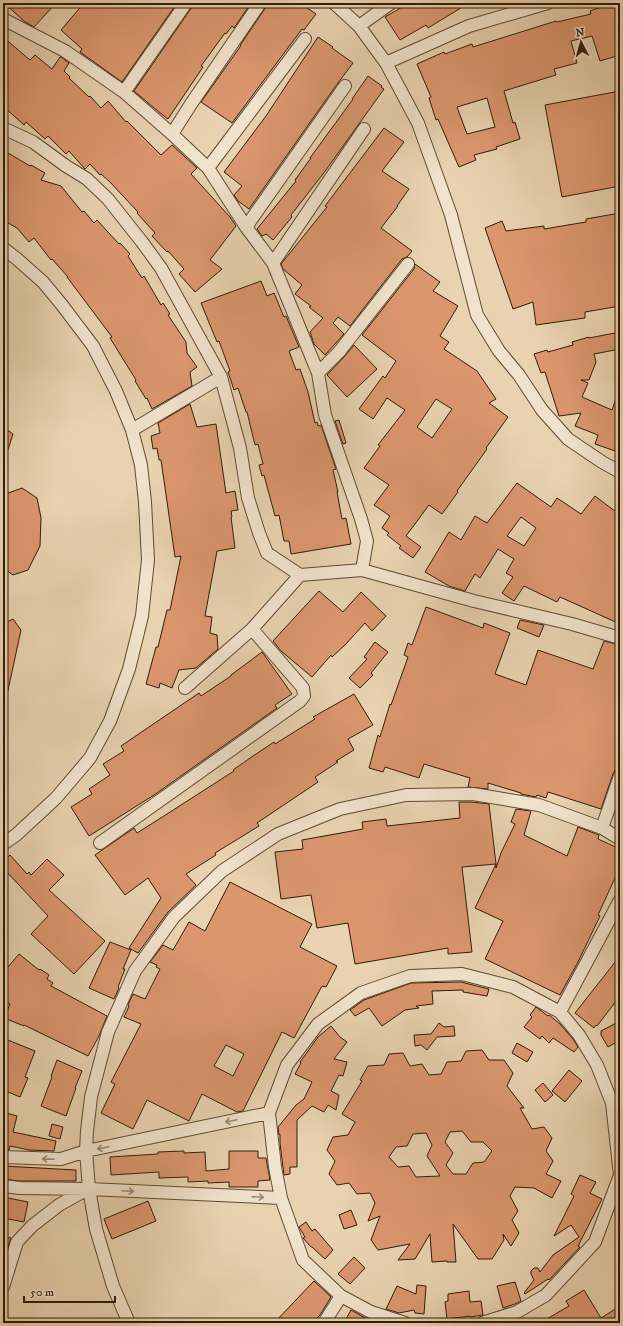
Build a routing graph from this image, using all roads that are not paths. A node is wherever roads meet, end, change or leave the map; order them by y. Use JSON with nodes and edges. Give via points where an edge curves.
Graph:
{"nodes":[{"id":1,"x":186,"y":3,"type":"edge"},
{"id":2,"x":260,"y":3,"type":"edge"},
{"id":3,"x":334,"y":3,"type":"edge"},
{"id":4,"x":391,"y":3,"type":"edge"},
{"id":5,"x":548,"y":3,"type":"edge"},
{"id":6,"x":3,"y":18,"type":"edge"},
{"id":7,"x":359,"y":26,"type":"junction"},
{"id":8,"x":305,"y":39,"type":"dead end"},
{"id":9,"x":386,"y":63,"type":"junction"},
{"id":10,"x":345,"y":86,"type":"dead end"},
{"id":11,"x":124,"y":92,"type":"junction"},
{"id":12,"x":3,"y":128,"type":"edge"},
{"id":13,"x":364,"y":129,"type":"dead end"},
{"id":14,"x":172,"y":134,"type":"junction"},
{"id":15,"x":208,"y":168,"type":"junction"},
{"id":16,"x":246,"y":227,"type":"junction"},
{"id":17,"x":3,"y":248,"type":"edge"},
{"id":18,"x":273,"y":264,"type":"junction"},
{"id":19,"x":408,"y":264,"type":"dead end"},
{"id":20,"x":318,"y":373,"type":"junction"},
{"id":21,"x":221,"y":377,"type":"junction"},
{"id":22,"x":132,"y":430,"type":"junction"},
{"id":23,"x":620,"y":472,"type":"edge"},
{"id":24,"x":362,"y":570,"type":"junction"},
{"id":25,"x":300,"y":575,"type":"junction"},
{"id":26,"x":252,"y":629,"type":"junction"},
{"id":27,"x":620,"y":638,"type":"edge"},
{"id":28,"x":185,"y":688,"type":"dead end"},
{"id":29,"x":620,"y":776,"type":"edge"},
{"id":30,"x":602,"y":828,"type":"junction"},
{"id":31,"x":620,"y":839,"type":"edge"},
{"id":32,"x":100,"y":843,"type":"dead end"},
{"id":33,"x":3,"y":844,"type":"edge"},
{"id":34,"x":620,"y":900,"type":"edge"},
{"id":35,"x":560,"y":1012,"type":"junction"},
{"id":36,"x":616,"y":1103,"type":"edge"},
{"id":37,"x":269,"y":1113,"type":"junction"},
{"id":38,"x":86,"y":1151,"type":"junction"},
{"id":39,"x":3,"y":1157,"type":"edge"},
{"id":40,"x":620,"y":1175,"type":"edge"},
{"id":41,"x":3,"y":1186,"type":"edge"},
{"id":42,"x":89,"y":1189,"type":"junction"},
{"id":43,"x":280,"y":1198,"type":"junction"},
{"id":44,"x":3,"y":1287,"type":"edge"},
{"id":45,"x":341,"y":1296,"type":"junction"},
{"id":46,"x":130,"y":1323,"type":"edge"},
{"id":47,"x":324,"y":1323,"type":"edge"},
{"id":48,"x":405,"y":1323,"type":"edge"},
{"id":49,"x":482,"y":1323,"type":"edge"}],
"edges":[{"from":1,"to":11,"type":"street"},
{"from":2,"to":14,"type":"street"},
{"from":3,"to":7,"type":"street"},
{"from":4,"to":7,"type":"street"},
{"from":5,"to":9,"type":"street","via":[[469,26]]},
{"from":6,"to":11,"type":"street","via":[[65,51]]},
{"from":7,"to":9,"type":"street"},
{"from":8,"to":15,"type":"street"},
{"from":9,"to":23,"type":"street","via":[[421,130],[451,215],[477,315],[499,351],[519,375],[542,410],[568,439]]},
{"from":10,"to":16,"type":"street"},
{"from":11,"to":14,"type":"street"},
{"from":12,"to":21,"type":"street","via":[[33,142],[66,166],[88,178],[108,200],[161,268]]},
{"from":13,"to":18,"type":"street"},
{"from":14,"to":15,"type":"street"},
{"from":15,"to":16,"type":"street"},
{"from":16,"to":18,"type":"street"},
{"from":17,"to":22,"type":"street","via":[[43,282],[92,346],[116,391]]},
{"from":18,"to":20,"type":"street"},
{"from":19,"to":20,"type":"street","via":[[339,352]]},
{"from":20,"to":24,"type":"street","via":[[324,415],[367,542]]},
{"from":21,"to":22,"type":"street"},
{"from":21,"to":25,"type":"street","via":[[240,448],[248,498],[267,553]]},
{"from":22,"to":33,"type":"street","via":[[141,465],[148,560],[142,616],[129,669],[110,721],[90,758],[56,798]]},
{"from":24,"to":25,"type":"street"},
{"from":24,"to":27,"type":"street"},
{"from":25,"to":26,"type":"street"},
{"from":26,"to":28,"type":"street"},
{"from":26,"to":32,"type":"street","via":[[303,688],[304,696],[300,702]]},
{"from":29,"to":30,"type":"street"},
{"from":30,"to":31,"type":"street"},
{"from":30,"to":38,"type":"street","via":[[539,805],[473,794],[406,795],[340,809],[278,834],[222,871],[174,917],[135,971],[108,1032],[92,1097]]},
{"from":34,"to":35,"type":"street"},
{"from":35,"to":36,"type":"street","via":[[579,1035]]},
{"from":35,"to":37,"type":"street","via":[[513,987],[462,974],[410,976],[361,993],[318,1024],[309,1035],[287,1065]]},
{"from":36,"to":40,"type":"street"},
{"from":37,"to":38,"type":"street","one_way":true},
{"from":37,"to":43,"type":"street"},
{"from":38,"to":39,"type":"street","one_way":true,"via":[[61,1159]]},
{"from":38,"to":42,"type":"street"},
{"from":40,"to":49,"type":"street","via":[[595,1242],[546,1295],[517,1312]]},
{"from":41,"to":42,"type":"street"},
{"from":42,"to":43,"type":"street","one_way":true},
{"from":42,"to":44,"type":"street","via":[[68,1199],[32,1226],[18,1242]]},
{"from":42,"to":46,"type":"street","via":[[96,1229],[113,1286]]},
{"from":43,"to":45,"type":"street","via":[[303,1260]]},
{"from":45,"to":47,"type":"street"},
{"from":45,"to":48,"type":"street","via":[[371,1312]]}]}
